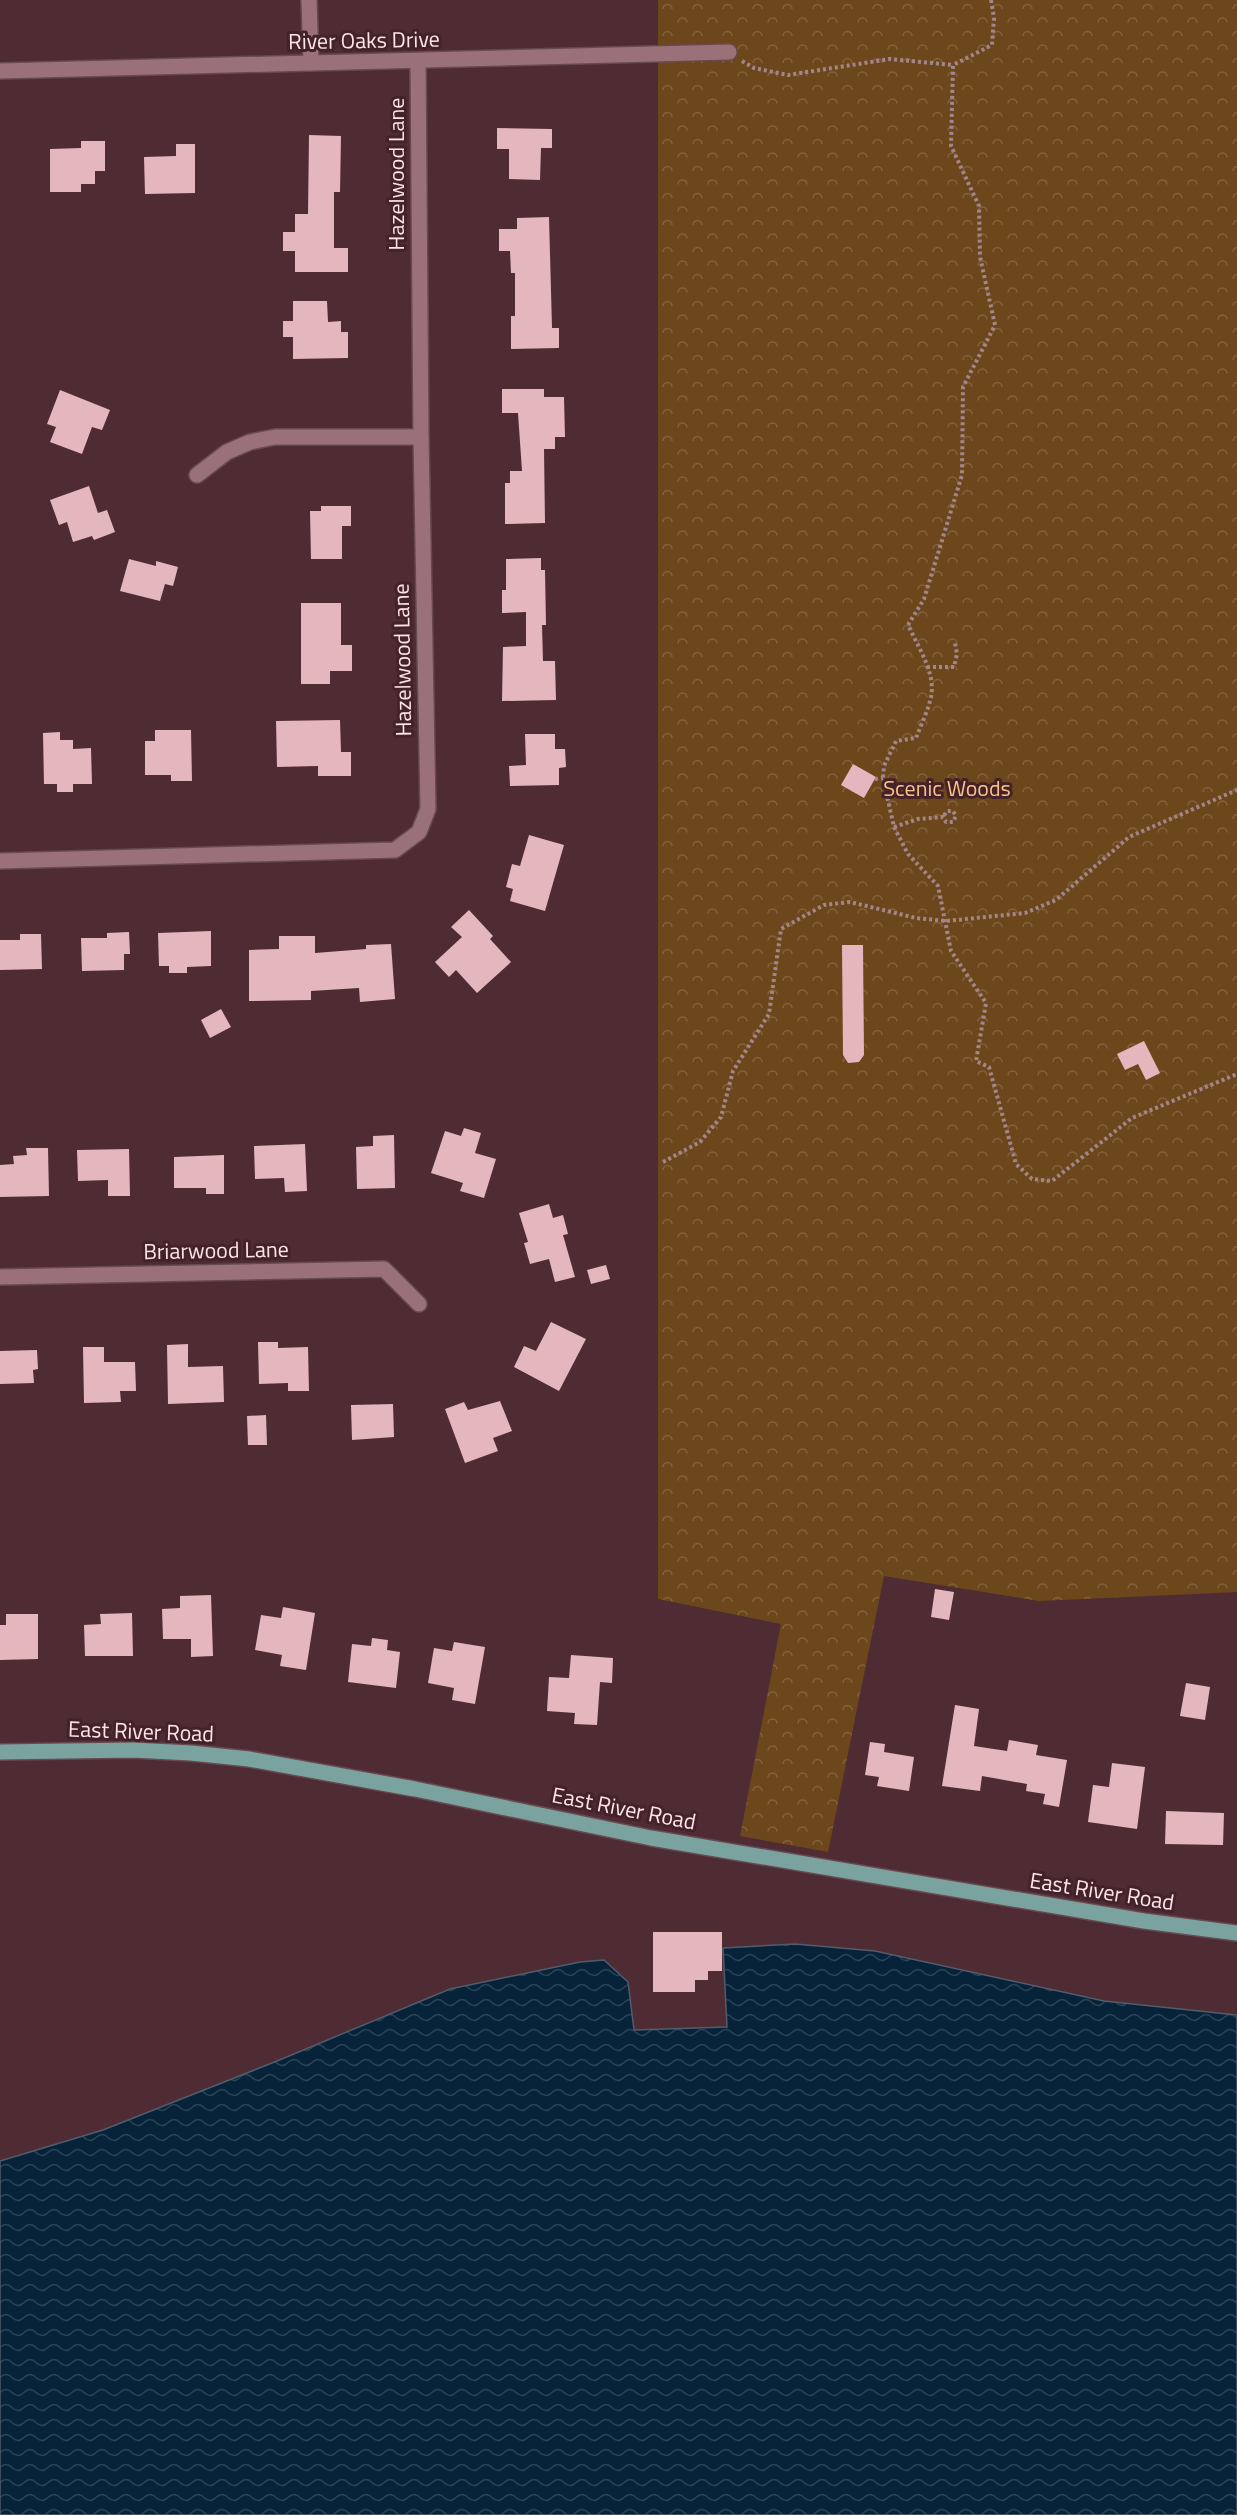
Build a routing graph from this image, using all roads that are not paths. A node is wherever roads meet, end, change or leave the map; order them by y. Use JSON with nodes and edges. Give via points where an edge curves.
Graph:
{"nodes":[{"id":1,"x":309,"y":0,"type":"edge"},
{"id":2,"x":729,"y":52,"type":"road end"},
{"id":3,"x":418,"y":61,"type":"junction"},
{"id":4,"x":311,"y":63,"type":"junction"},
{"id":5,"x":0,"y":70,"type":"edge"},
{"id":6,"x":420,"y":437,"type":"junction"},
{"id":7,"x":197,"y":475,"type":"dead end"},
{"id":8,"x":0,"y":861,"type":"edge"},
{"id":9,"x":0,"y":1277,"type":"edge"},
{"id":10,"x":419,"y":1304,"type":"dead end"},
{"id":11,"x":0,"y":1752,"type":"edge"},
{"id":12,"x":1237,"y":1933,"type":"edge"}],
"edges":[{"from":1,"to":4,"type":"street"},
{"from":2,"to":3,"type":"street","name":"River Oaks Drive"},
{"from":3,"to":4,"type":"street","name":"River Oaks Drive"},
{"from":3,"to":6,"type":"street","name":"Hazelwood Lane"},
{"from":4,"to":5,"type":"street","name":"River Oaks Drive"},
{"from":6,"to":7,"type":"street","via":[[275,437],[227,452]]},
{"from":6,"to":8,"type":"street","name":"Hazelwood Lane","via":[[428,809],[419,832],[394,850]]},
{"from":9,"to":10,"type":"street","name":"Briarwood Lane","via":[[384,1269]]},
{"from":11,"to":12,"type":"main road","name":"East River Road","via":[[133,1750],[249,1759],[663,1840],[1144,1921]]}]}
